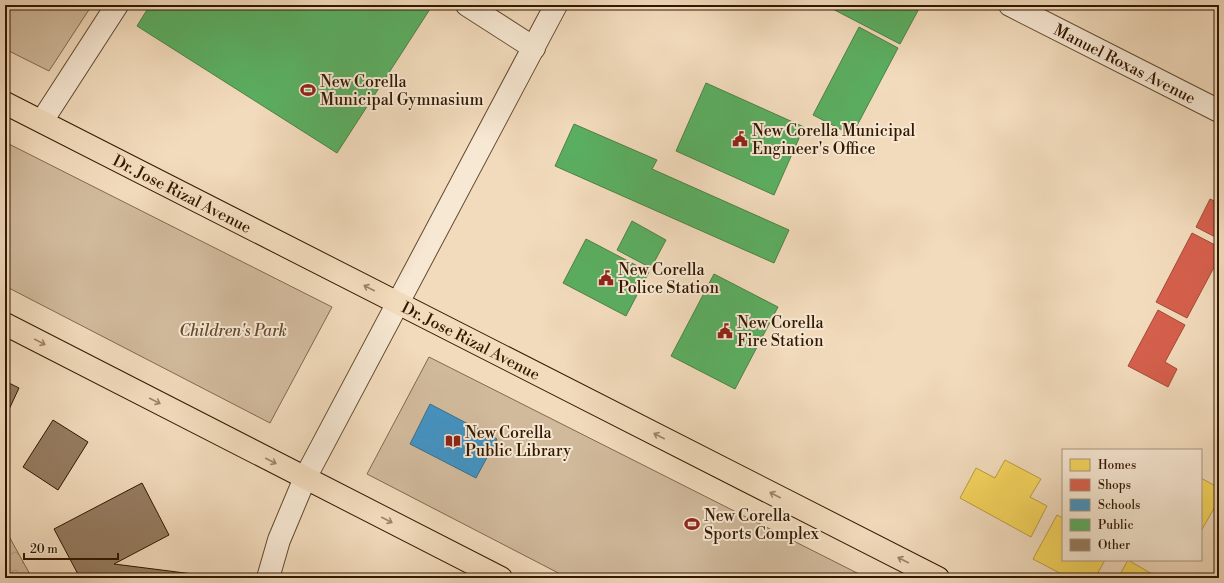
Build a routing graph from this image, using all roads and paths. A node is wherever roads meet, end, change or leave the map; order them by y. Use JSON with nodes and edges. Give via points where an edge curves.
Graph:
{"nodes":[{"id":1,"x":117,"y":5,"type":"edge"},
{"id":2,"x":467,"y":5,"type":"edge"},
{"id":3,"x":556,"y":5,"type":"edge"},
{"id":4,"x":1010,"y":5,"type":"edge"},
{"id":5,"x":534,"y":48,"type":"junction"},
{"id":6,"x":5,"y":102,"type":"edge"},
{"id":7,"x":1219,"y":111,"type":"edge"},
{"id":8,"x":42,"y":121,"type":"junction"},
{"id":9,"x":397,"y":302,"type":"junction"},
{"id":10,"x":5,"y":324,"type":"edge"},
{"id":11,"x":305,"y":478,"type":"junction"},
{"id":12,"x":268,"y":578,"type":"edge"},
{"id":13,"x":501,"y":578,"type":"edge"},
{"id":14,"x":938,"y":578,"type":"edge"}],
"edges":[{"from":1,"to":8,"type":"street"},
{"from":2,"to":5,"type":"street"},
{"from":3,"to":5,"type":"street"},
{"from":4,"to":7,"type":"street","name":"Manuel Roxas Avenue"},
{"from":5,"to":9,"type":"street"},
{"from":6,"to":8,"type":"main road","name":"Dr. Jose Rizal Avenue"},
{"from":9,"to":8,"type":"main road","name":"Dr. Jose Rizal Avenue","one_way":true},
{"from":9,"to":11,"type":"street"},
{"from":14,"to":9,"type":"main road","name":"Dr. Jose Rizal Avenue","one_way":true},
{"from":10,"to":11,"type":"main road","one_way":true},
{"from":11,"to":12,"type":"street"},
{"from":11,"to":13,"type":"main road","one_way":true}]}
